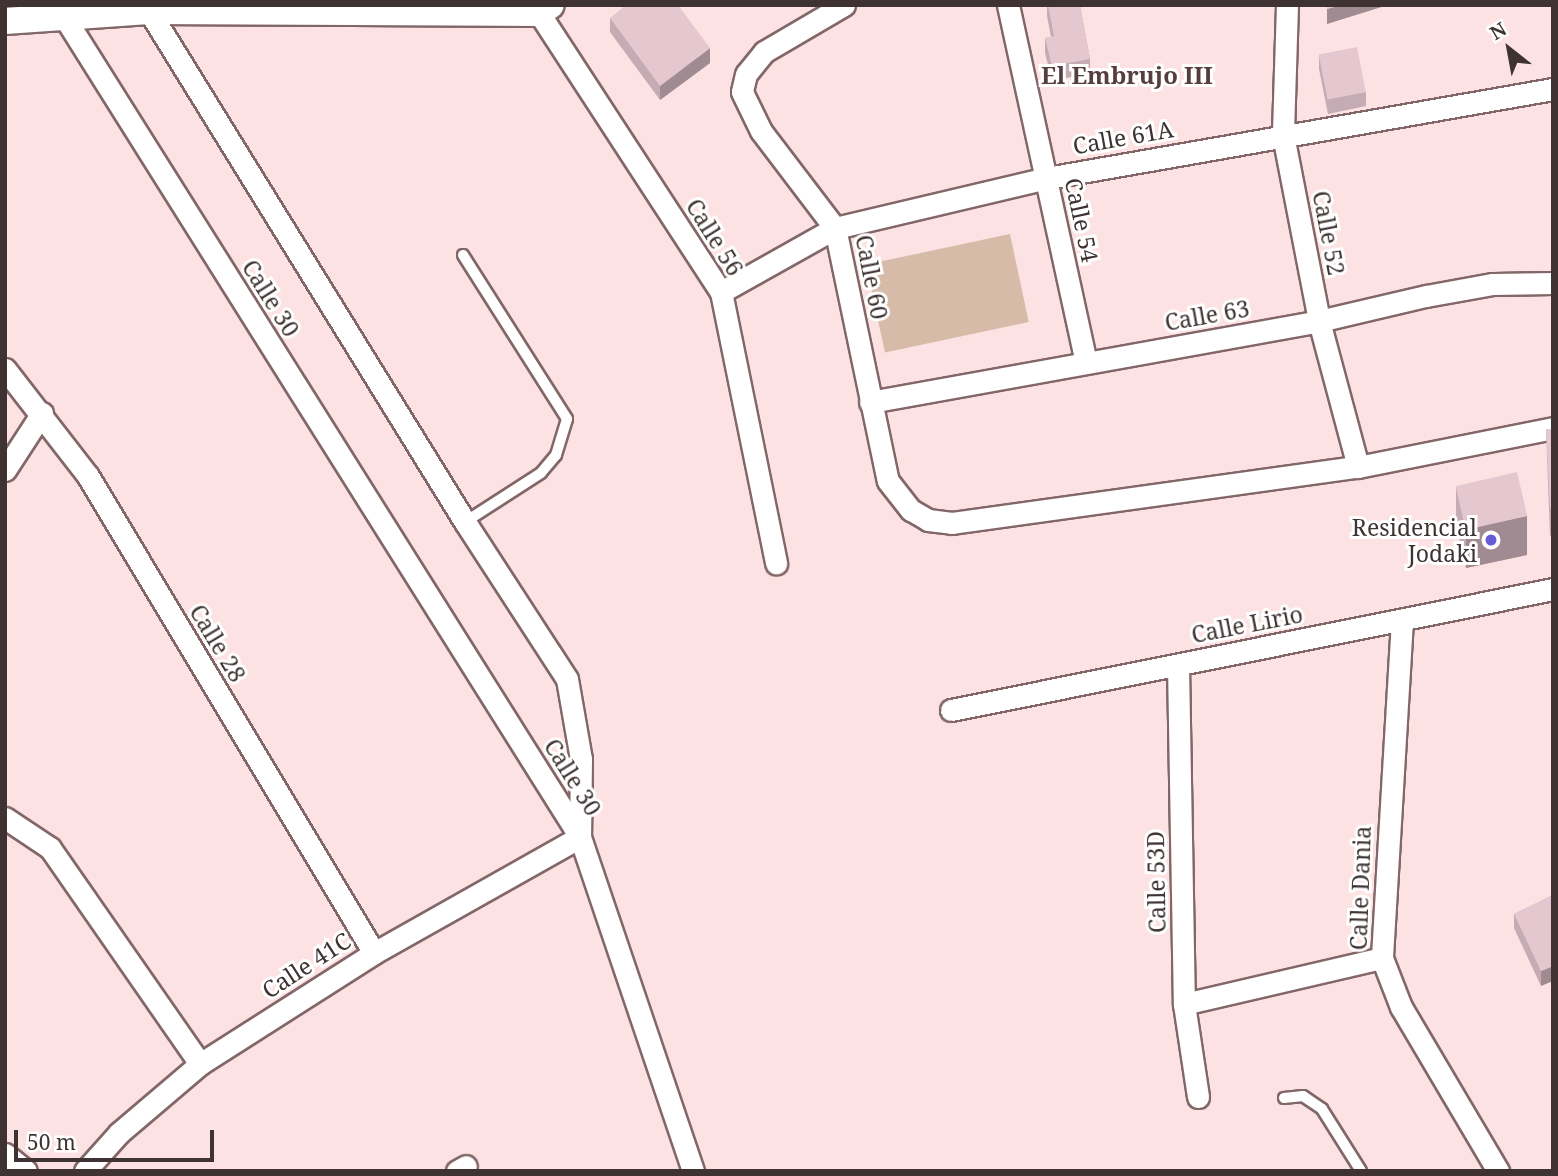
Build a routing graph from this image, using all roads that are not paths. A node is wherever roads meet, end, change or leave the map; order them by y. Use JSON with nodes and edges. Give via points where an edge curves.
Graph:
{"nodes":[{"id":1,"x":844,"y":5,"type":"edge"},
{"id":2,"x":1008,"y":5,"type":"edge"},
{"id":3,"x":1287,"y":5,"type":"edge"},
{"id":4,"x":545,"y":9,"type":"edge"},
{"id":5,"x":149,"y":10,"type":"junction"},
{"id":6,"x":63,"y":15,"type":"junction"},
{"id":7,"x":5,"y":20,"type":"edge"},
{"id":8,"x":1553,"y":89,"type":"edge"},
{"id":9,"x":1283,"y":135,"type":"junction"},
{"id":10,"x":1046,"y":178,"type":"junction"},
{"id":11,"x":835,"y":228,"type":"junction"},
{"id":12,"x":463,"y":255,"type":"dead end"},
{"id":13,"x":1553,"y":283,"type":"edge"},
{"id":14,"x":721,"y":292,"type":"junction"},
{"id":15,"x":1319,"y":321,"type":"junction"},
{"id":16,"x":1086,"y":363,"type":"junction"},
{"id":17,"x":5,"y":369,"type":"edge"},
{"id":18,"x":870,"y":402,"type":"junction"},
{"id":19,"x":42,"y":413,"type":"junction"},
{"id":20,"x":1553,"y":428,"type":"edge"},
{"id":21,"x":1358,"y":467,"type":"junction"},
{"id":22,"x":5,"y":470,"type":"edge"},
{"id":23,"x":465,"y":522,"type":"junction"},
{"id":24,"x":776,"y":563,"type":"dead end"},
{"id":25,"x":1553,"y":589,"type":"edge"},
{"id":26,"x":1402,"y":620,"type":"junction"},
{"id":27,"x":1178,"y":665,"type":"junction"},
{"id":28,"x":951,"y":710,"type":"dead end"},
{"id":29,"x":5,"y":818,"type":"edge"},
{"id":30,"x":580,"y":837,"type":"junction"},
{"id":31,"x":374,"y":953,"type":"junction"},
{"id":32,"x":1382,"y":958,"type":"junction"},
{"id":33,"x":1184,"y":1004,"type":"junction"},
{"id":34,"x":200,"y":1064,"type":"junction"},
{"id":35,"x":1198,"y":1097,"type":"dead end"},
{"id":36,"x":1284,"y":1098,"type":"dead end"},
{"id":37,"x":5,"y":1154,"type":"edge"},
{"id":38,"x":26,"y":1171,"type":"edge"},
{"id":39,"x":85,"y":1171,"type":"edge"},
{"id":40,"x":693,"y":1171,"type":"edge"},
{"id":41,"x":1361,"y":1171,"type":"edge"},
{"id":42,"x":1498,"y":1171,"type":"edge"}],
"edges":[{"from":1,"to":11,"type":"street","name":"Calle 60","via":[[764,52],[746,74],[742,92],[745,104]]},
{"from":2,"to":10,"type":"street","name":"Calle 54"},
{"from":3,"to":9,"type":"street","name":"Calle 52"},
{"from":4,"to":5,"type":"street"},
{"from":4,"to":14,"type":"street","name":"Calle 56"},
{"from":5,"to":6,"type":"street"},
{"from":5,"to":23,"type":"street","name":"Calle 30"},
{"from":6,"to":7,"type":"street"},
{"from":6,"to":30,"type":"street","name":"Calle 30"},
{"from":8,"to":9,"type":"street","name":"Calle 61A"},
{"from":9,"to":10,"type":"street","name":"Calle 61A"},
{"from":9,"to":15,"type":"street","name":"Calle 52"},
{"from":10,"to":11,"type":"street","name":"Calle 61A"},
{"from":10,"to":16,"type":"street","name":"Calle 54"},
{"from":11,"to":14,"type":"street","name":"Calle 61A"},
{"from":11,"to":18,"type":"street","name":"Calle 60"},
{"from":12,"to":23,"type":"lane","via":[[567,419],[556,455],[541,473]]},
{"from":13,"to":15,"type":"street","name":"Calle 63","via":[[1466,289]]},
{"from":14,"to":24,"type":"street","name":"Calle 56"},
{"from":15,"to":16,"type":"street","name":"Calle 63"},
{"from":15,"to":21,"type":"street","name":"Calle 52"},
{"from":16,"to":18,"type":"street","name":"Calle 63"},
{"from":17,"to":19,"type":"street","name":"Calle 28"},
{"from":18,"to":21,"type":"street","name":"Calle 60","via":[[888,481],[911,510],[929,520],[953,523]]},
{"from":19,"to":22,"type":"street"},
{"from":19,"to":31,"type":"street","name":"Calle 28","via":[[88,476]]},
{"from":20,"to":21,"type":"street"},
{"from":23,"to":30,"type":"street","name":"Calle 30","via":[[567,679],[580,759]]},
{"from":25,"to":26,"type":"street","name":"Calle Lirio"},
{"from":26,"to":27,"type":"street","name":"Calle Lirio"},
{"from":26,"to":32,"type":"street","name":"Calle Dania"},
{"from":27,"to":28,"type":"street","name":"Calle Lirio"},
{"from":27,"to":33,"type":"street","name":"Calle 53D"},
{"from":29,"to":34,"type":"street","via":[[50,848]]},
{"from":30,"to":31,"type":"street","name":"Calle 41C"},
{"from":30,"to":40,"type":"street"},
{"from":31,"to":34,"type":"street","name":"Calle 41C"},
{"from":32,"to":33,"type":"street"},
{"from":32,"to":42,"type":"street","name":"Calle Dania","via":[[1401,1007]]},
{"from":33,"to":35,"type":"street","name":"Calle 53D"},
{"from":34,"to":39,"type":"street","name":"Calle 41C","via":[[119,1133]]},
{"from":36,"to":41,"type":"lane","via":[[1303,1096],[1322,1109]]},
{"from":37,"to":38,"type":"street"}]}
